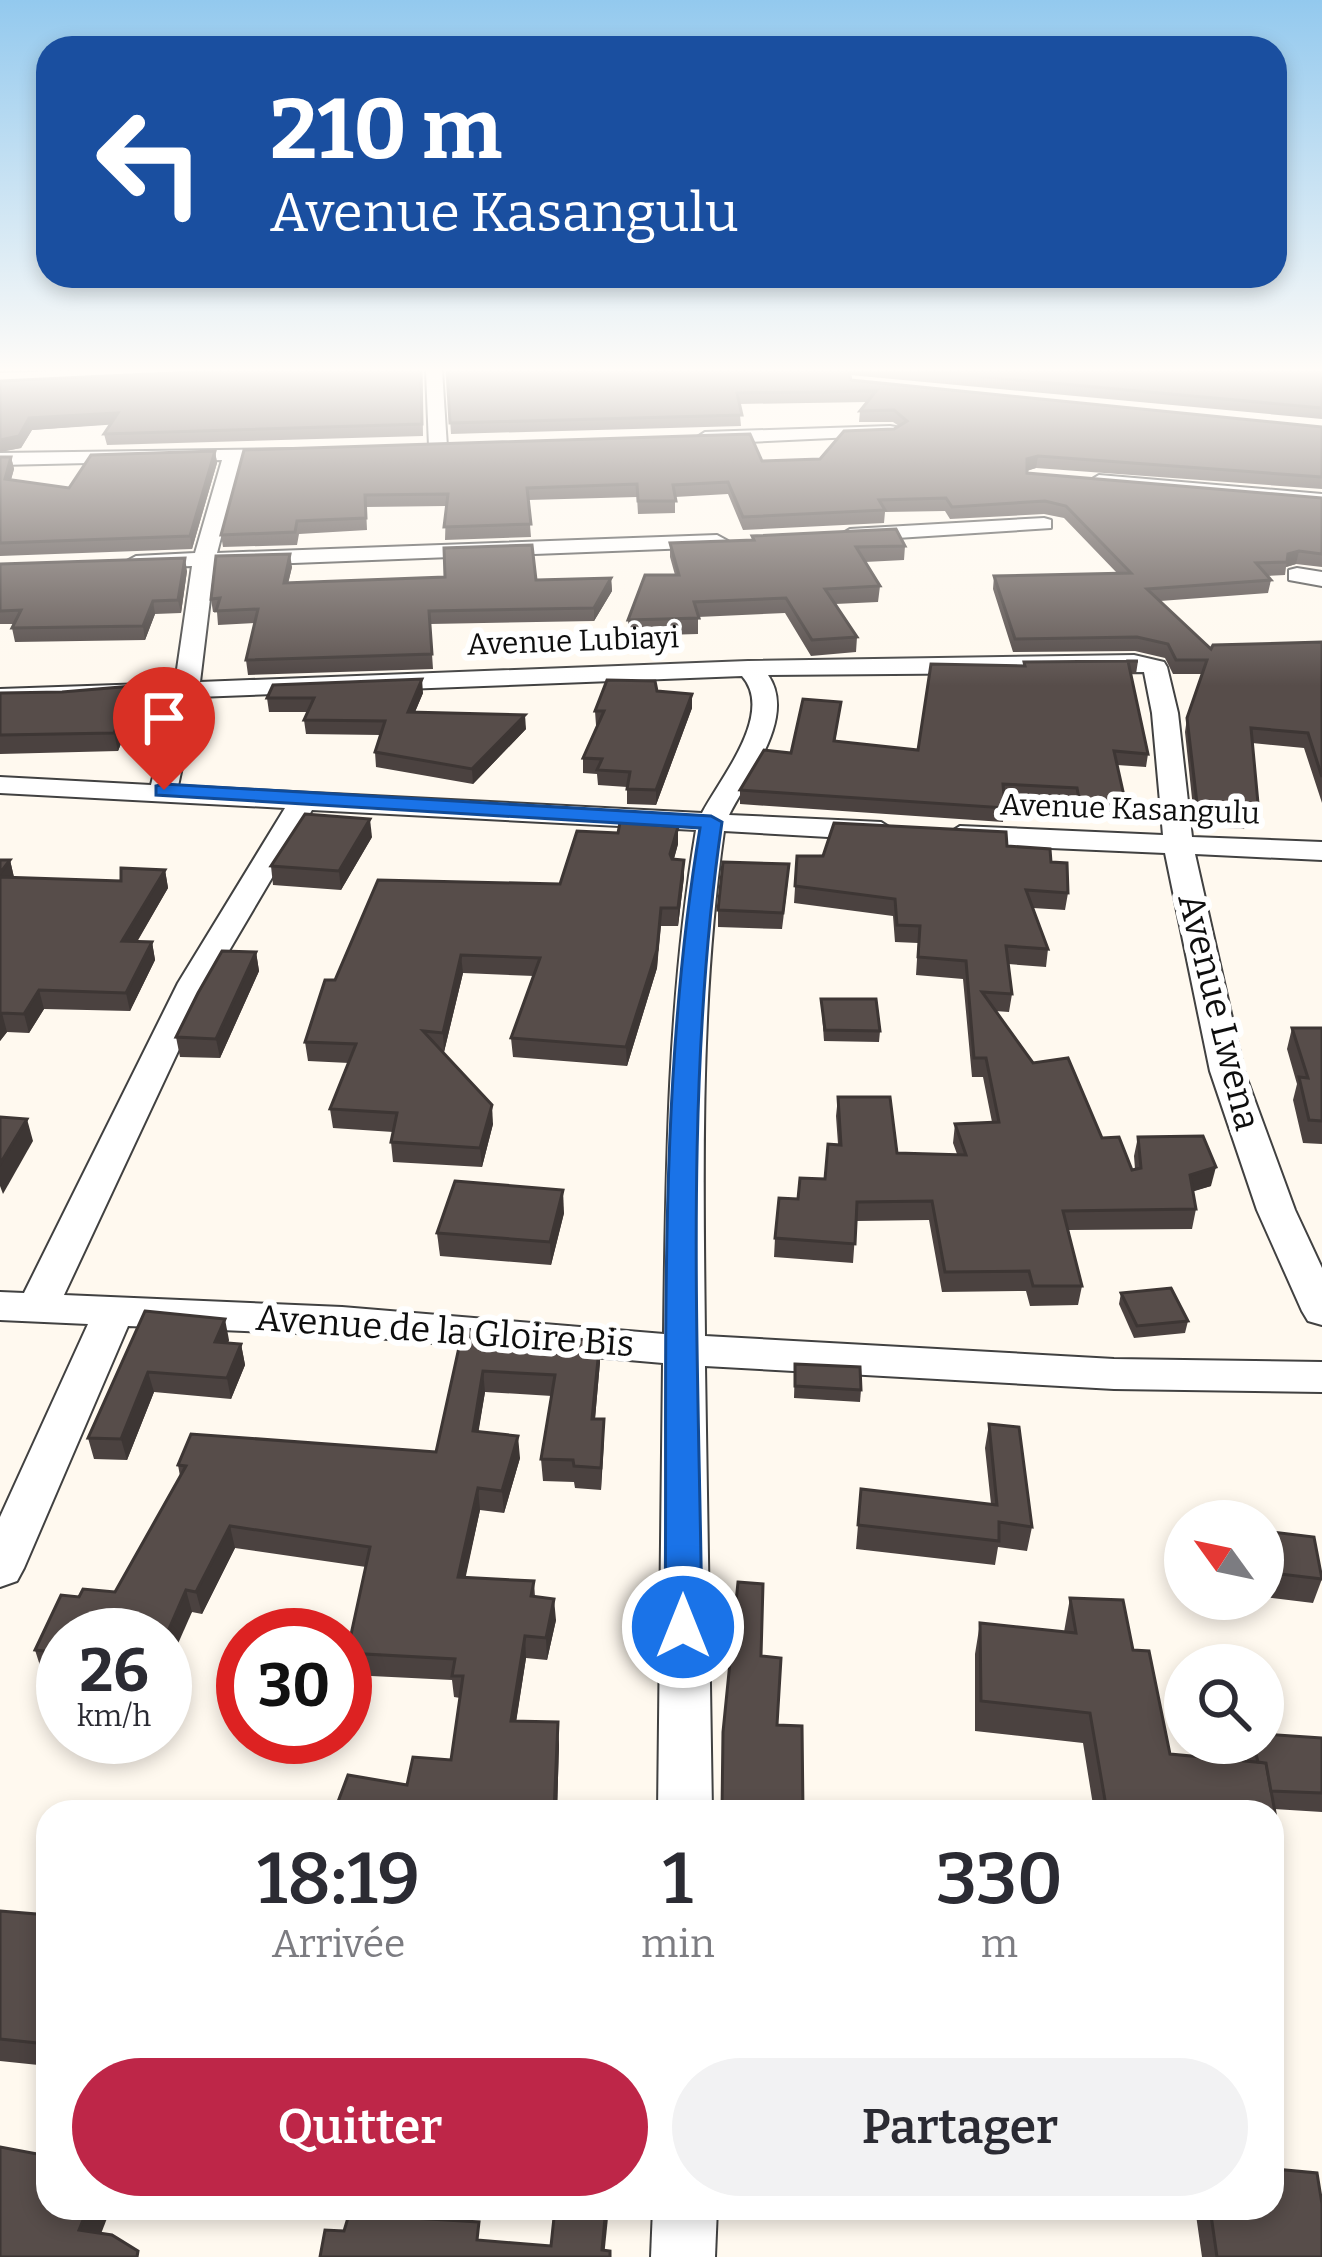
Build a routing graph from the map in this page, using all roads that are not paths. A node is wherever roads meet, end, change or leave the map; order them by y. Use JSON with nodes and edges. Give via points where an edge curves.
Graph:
{"nodes":[{"id":1,"x":227,"y":475,"type":"edge"},
{"id":2,"x":1080,"y":480,"type":"edge"},
{"id":3,"x":1322,"y":500,"type":"edge"},
{"id":4,"x":1044,"y":524,"type":"dead end"},
{"id":5,"x":833,"y":536,"type":"edge"},
{"id":6,"x":740,"y":540,"type":"edge"},
{"id":7,"x":204,"y":560,"type":"junction"},
{"id":8,"x":110,"y":563,"type":"edge"},
{"id":9,"x":1297,"y":575,"type":"dead end"},
{"id":10,"x":1322,"y":579,"type":"edge"},
{"id":11,"x":1148,"y":664,"type":"joint"},
{"id":12,"x":748,"y":668,"type":"junction"},
{"id":13,"x":187,"y":687,"type":"junction"},
{"id":14,"x":0,"y":697,"type":"edge"},
{"id":15,"x":0,"y":785,"type":"edge"},
{"id":16,"x":164,"y":790,"type":"junction"},
{"id":17,"x":306,"y":798,"type":"junction"},
{"id":18,"x":711,"y":822,"type":"junction"},
{"id":19,"x":1178,"y":844,"type":"junction"},
{"id":20,"x":1322,"y":851,"type":"edge"},
{"id":21,"x":19,"y":1306,"type":"edge"},
{"id":22,"x":115,"y":1310,"type":"junction"},
{"id":23,"x":1322,"y":1311,"type":"edge"},
{"id":24,"x":682,"y":1350,"type":"junction"},
{"id":25,"x":1322,"y":1377,"type":"edge"},
{"id":26,"x":0,"y":1568,"type":"edge"},
{"id":27,"x":685,"y":1800,"type":"edge"},
{"id":28,"x":685,"y":2220,"type":"edge"},
{"id":29,"x":683,"y":2257,"type":"edge"}],
"edges":[{"from":1,"to":7,"type":"street"},
{"from":2,"to":3,"type":"street"},
{"from":4,"to":5,"type":"street"},
{"from":6,"to":7,"type":"street"},
{"from":7,"to":8,"type":"street"},
{"from":7,"to":13,"type":"street"},
{"from":9,"to":10,"type":"street"},
{"from":11,"to":12,"type":"street","name":"Avenue Lubiayi"},
{"from":11,"to":19,"type":"street","name":"Avenue Lwena","via":[[1165,713]]},
{"from":12,"to":13,"type":"street","name":"Avenue Lubiayi"},
{"from":12,"to":18,"type":"street","via":[[769,699],[766,716]]},
{"from":13,"to":14,"type":"street","name":"Avenue Lubiayi"},
{"from":13,"to":16,"type":"street"},
{"from":15,"to":16,"type":"street","name":"Avenue Kasangulu"},
{"from":16,"to":17,"type":"street","name":"Avenue Kasangulu"},
{"from":17,"to":18,"type":"street","name":"Avenue Kasangulu"},
{"from":17,"to":21,"type":"street","via":[[218,939]]},
{"from":18,"to":19,"type":"street","name":"Avenue Kasangulu"},
{"from":18,"to":24,"type":"street","via":[[684,1092]]},
{"from":19,"to":20,"type":"street","name":"Avenue Kasangulu"},
{"from":19,"to":23,"type":"street","name":"Avenue Lwena","via":[[1227,1071]]},
{"from":21,"to":22,"type":"street","name":"Avenue de la Gloire Bis"},
{"from":22,"to":24,"type":"street","name":"Avenue de la Gloire Bis"},
{"from":22,"to":26,"type":"street"},
{"from":24,"to":25,"type":"street","name":"Avenue de la Gloire Bis"},
{"from":24,"to":27,"type":"street"},
{"from":28,"to":29,"type":"street"}]}
